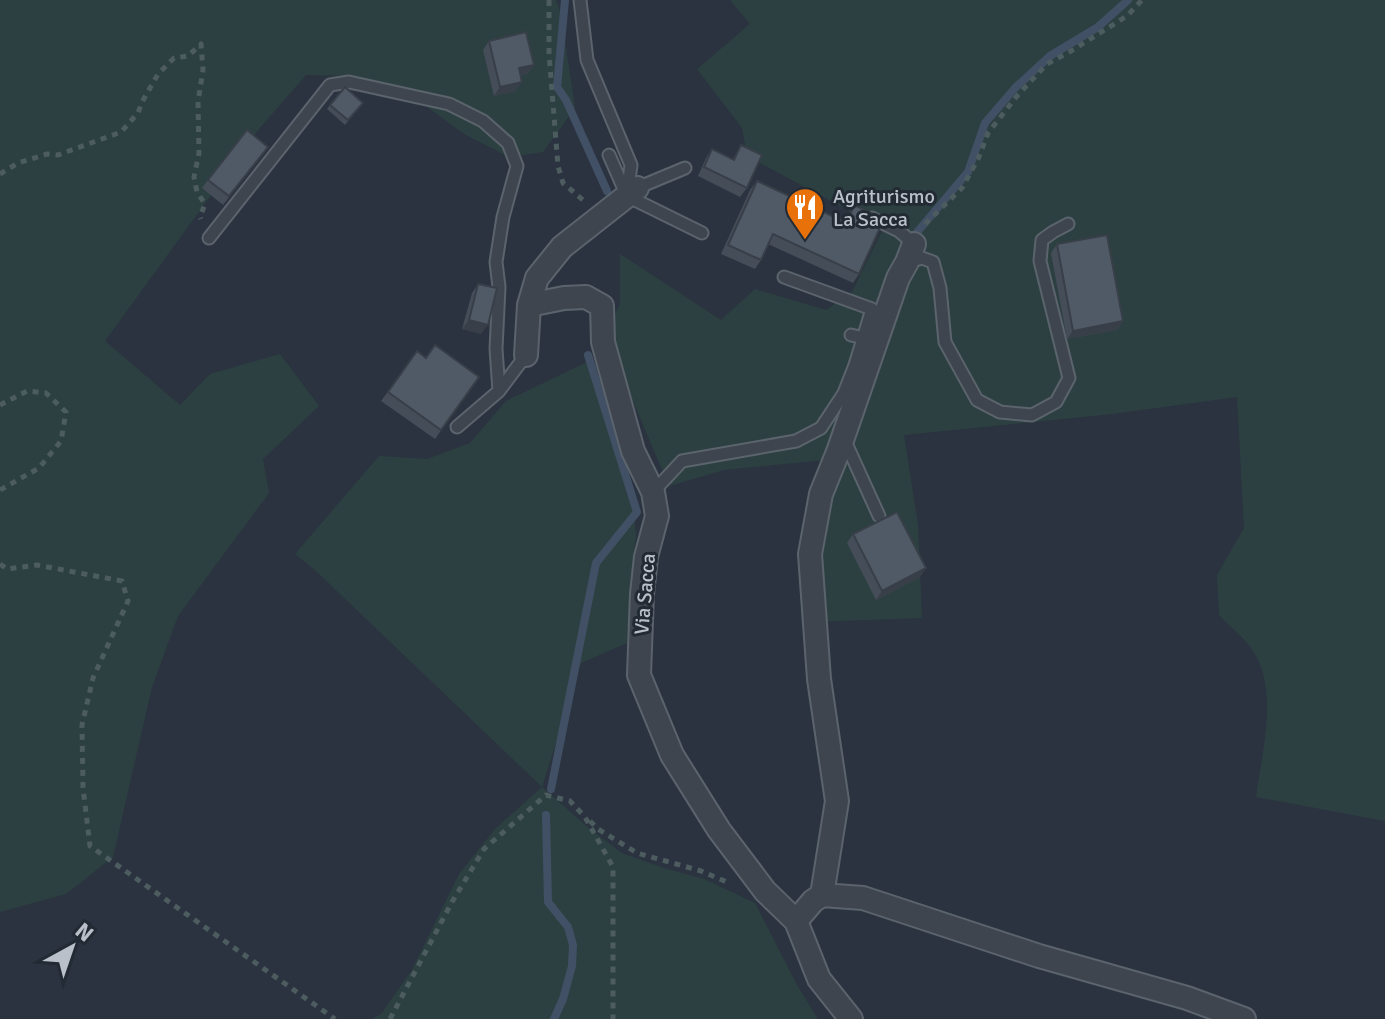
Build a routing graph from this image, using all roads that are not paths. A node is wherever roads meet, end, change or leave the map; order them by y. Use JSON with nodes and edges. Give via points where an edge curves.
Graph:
{"nodes":[{"id":1,"x":580,"y":0,"type":"edge"},
{"id":2,"x":609,"y":155,"type":"dead end"},
{"id":3,"x":685,"y":168,"type":"dead end"},
{"id":4,"x":632,"y":192,"type":"junction"},
{"id":5,"x":864,"y":213,"type":"edge"},
{"id":6,"x":1068,"y":224,"type":"dead end"},
{"id":7,"x":702,"y":233,"type":"dead end"},
{"id":8,"x":209,"y":238,"type":"road end"},
{"id":9,"x":910,"y":253,"type":"junction"},
{"id":10,"x":784,"y":277,"type":"dead end"},
{"id":11,"x":529,"y":305,"type":"junction"},
{"id":12,"x":526,"y":355,"type":"joint"},
{"id":13,"x":499,"y":391,"type":"junction"},
{"id":14,"x":829,"y":391,"type":"dead end"},
{"id":15,"x":844,"y":393,"type":"junction"},
{"id":16,"x":457,"y":427,"type":"dead end"},
{"id":17,"x":843,"y":437,"type":"junction"},
{"id":18,"x":653,"y":492,"type":"junction"},
{"id":19,"x":879,"y":516,"type":"dead end"},
{"id":20,"x":822,"y":895,"type":"junction"},
{"id":21,"x":796,"y":921,"type":"junction"},
{"id":22,"x":851,"y":1019,"type":"edge"},
{"id":23,"x":1244,"y":1019,"type":"edge"}],
"edges":[{"from":1,"to":4,"type":"lane","via":[[587,60],[631,165]]},
{"from":2,"to":4,"type":"lane"},
{"from":3,"to":4,"type":"lane"},
{"from":4,"to":7,"type":"lane"},
{"from":4,"to":11,"type":"street","via":[[562,247],[537,278]]},
{"from":5,"to":9,"type":"lane","via":[[899,231]]},
{"from":6,"to":9,"type":"lane","via":[[1042,240],[1040,261],[1069,378],[1056,402],[1032,415],[1000,412],[977,400],[945,342],[933,262]]},
{"from":8,"to":13,"type":"lane","via":[[330,85],[349,82],[449,104],[483,121],[508,143],[517,166],[496,262]]},
{"from":9,"to":17,"type":"street"},
{"from":10,"to":15,"type":"lane","via":[[872,309],[858,336]]},
{"from":11,"to":12,"type":"street"},
{"from":11,"to":18,"type":"street","name":"Via Sacca","via":[[586,297],[602,306],[603,342],[633,451]]},
{"from":12,"to":13,"type":"lane"},
{"from":13,"to":16,"type":"lane"},
{"from":14,"to":15,"type":"lane"},
{"from":15,"to":18,"type":"lane","via":[[821,428],[796,441],[682,461]]},
{"from":17,"to":19,"type":"lane"},
{"from":17,"to":20,"type":"street","via":[[821,494],[810,554],[819,679],[837,801]]},
{"from":18,"to":21,"type":"street","name":"Via Sacca","via":[[657,516],[646,557],[639,675],[672,755],[719,830],[765,891]]},
{"from":20,"to":21,"type":"street"},
{"from":20,"to":23,"type":"street","via":[[863,898]]},
{"from":21,"to":22,"type":"street","name":"Via Sacca","via":[[819,979]]}]}
